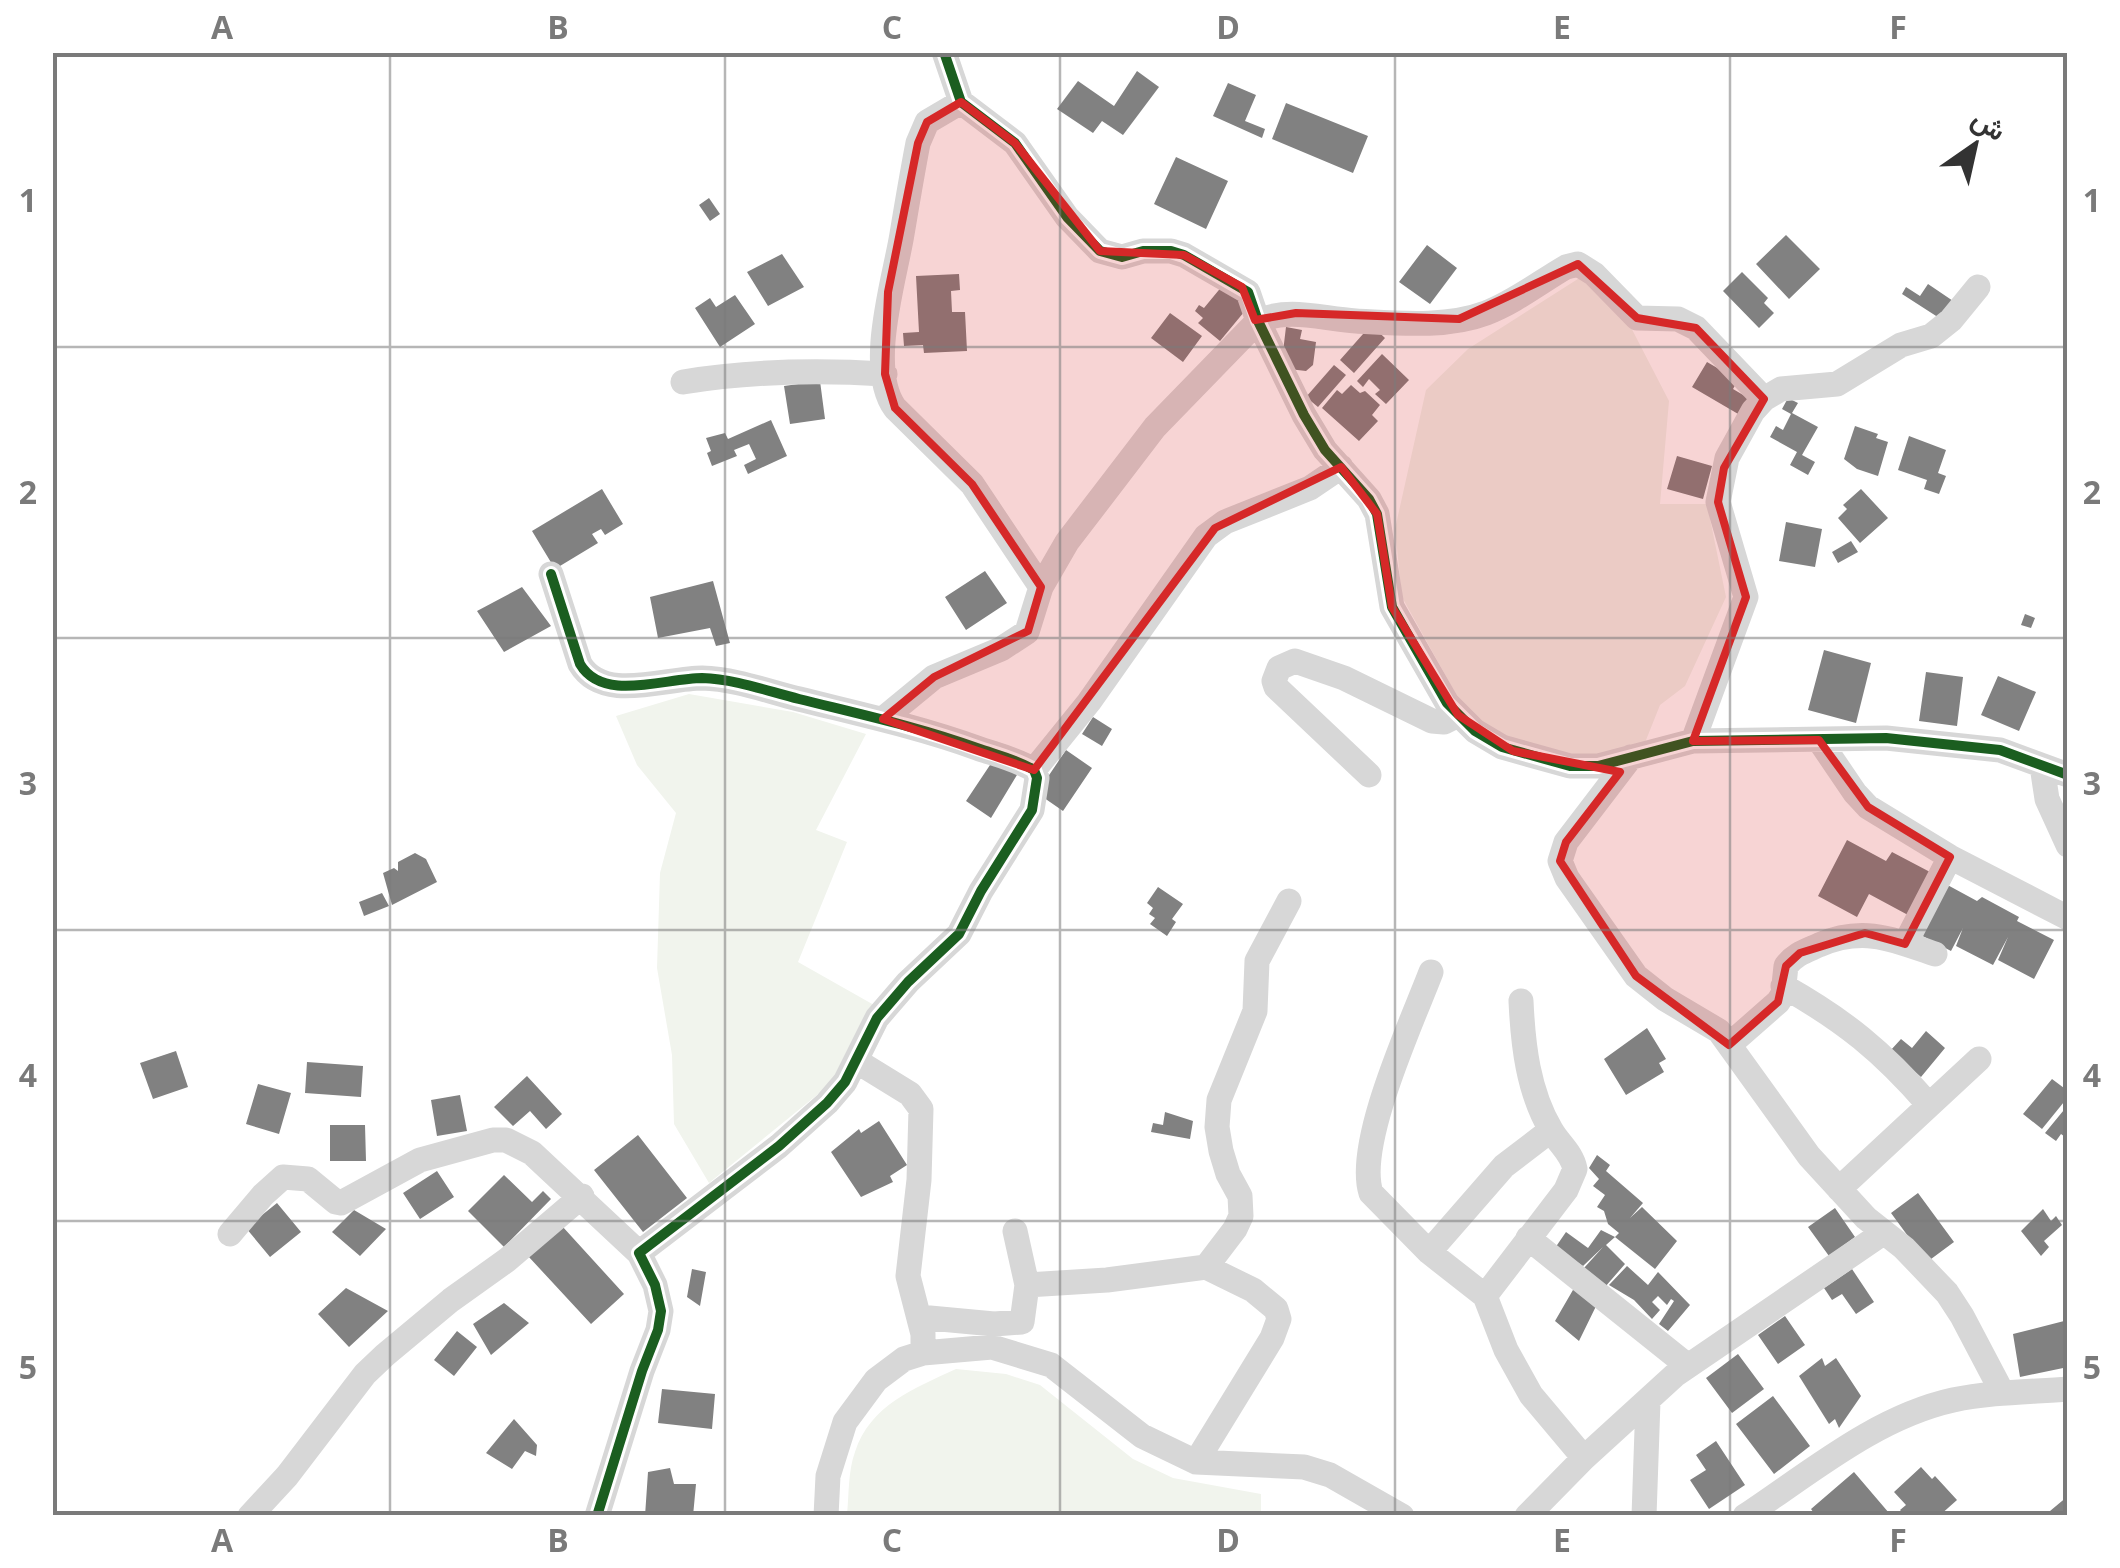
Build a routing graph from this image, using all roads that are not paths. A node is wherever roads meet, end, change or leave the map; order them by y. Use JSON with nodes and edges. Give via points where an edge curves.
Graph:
{"nodes":[{"id":1,"x":944,"y":52,"type":"edge"},
{"id":2,"x":961,"y":102,"type":"junction"},
{"id":3,"x":1978,"y":288,"type":"dead end"},
{"id":4,"x":1258,"y":321,"type":"junction"},
{"id":5,"x":885,"y":374,"type":"junction"},
{"id":6,"x":683,"y":382,"type":"dead end"},
{"id":7,"x":1764,"y":399,"type":"junction"},
{"id":8,"x":1341,"y":467,"type":"junction"},
{"id":9,"x":552,"y":574,"type":"dead end"},
{"id":10,"x":1041,"y":586,"type":"junction"},
{"id":11,"x":1458,"y":715,"type":"junction"},
{"id":12,"x":883,"y":719,"type":"junction"},
{"id":13,"x":1819,"y":740,"type":"junction"},
{"id":14,"x":1694,"y":741,"type":"junction"},
{"id":15,"x":1631,"y":757,"type":"junction"},
{"id":16,"x":2042,"y":766,"type":"junction"},
{"id":17,"x":1034,"y":770,"type":"junction"},
{"id":18,"x":1369,"y":775,"type":"dead end"},
{"id":19,"x":2068,"y":776,"type":"edge"},
{"id":20,"x":2068,"y":846,"type":"edge"},
{"id":21,"x":1950,"y":857,"type":"junction"},
{"id":22,"x":1290,"y":900,"type":"dead end"},
{"id":23,"x":2068,"y":918,"type":"edge"},
{"id":24,"x":1905,"y":944,"type":"junction"},
{"id":25,"x":1935,"y":954,"type":"dead end"},
{"id":26,"x":1431,"y":972,"type":"dead end"},
{"id":27,"x":1783,"y":986,"type":"junction"},
{"id":28,"x":1521,"y":1001,"type":"dead end"},
{"id":29,"x":1729,"y":1045,"type":"junction"},
{"id":30,"x":1979,"y":1059,"type":"dead end"},
{"id":31,"x":858,"y":1062,"type":"junction"},
{"id":32,"x":1930,"y":1105,"type":"junction"},
{"id":33,"x":1550,"y":1130,"type":"junction"},
{"id":34,"x":1840,"y":1189,"type":"junction"},
{"id":35,"x":582,"y":1196,"type":"junction"},
{"id":36,"x":1015,"y":1232,"type":"dead end"},
{"id":37,"x":1883,"y":1232,"type":"junction"},
{"id":38,"x":230,"y":1234,"type":"dead end"},
{"id":39,"x":1528,"y":1238,"type":"junction"},
{"id":40,"x":1429,"y":1252,"type":"junction"},
{"id":41,"x":639,"y":1253,"type":"junction"},
{"id":42,"x":1206,"y":1266,"type":"junction"},
{"id":43,"x":1027,"y":1285,"type":"junction"},
{"id":44,"x":1486,"y":1296,"type":"junction"},
{"id":45,"x":919,"y":1317,"type":"junction"},
{"id":46,"x":923,"y":1353,"type":"junction"},
{"id":47,"x":1688,"y":1366,"type":"junction"},
{"id":48,"x":2068,"y":1390,"type":"edge"},
{"id":49,"x":2002,"y":1392,"type":"junction"},
{"id":50,"x":1648,"y":1401,"type":"junction"},
{"id":51,"x":1584,"y":1458,"type":"junction"},
{"id":52,"x":1196,"y":1462,"type":"junction"},
{"id":53,"x":250,"y":1516,"type":"edge"},
{"id":54,"x":597,"y":1516,"type":"edge"},
{"id":55,"x":826,"y":1516,"type":"edge"},
{"id":56,"x":1402,"y":1516,"type":"edge"},
{"id":57,"x":1527,"y":1516,"type":"edge"},
{"id":58,"x":1644,"y":1516,"type":"edge"},
{"id":59,"x":1745,"y":1516,"type":"edge"}],
"edges":[{"from":1,"to":2,"type":"street"},
{"from":2,"to":4,"type":"street","via":[[1015,143],[1100,251],[1184,255],[1242,286]]},
{"from":2,"to":5,"type":"street","via":[[927,122],[918,143],[890,276]]},
{"from":3,"to":7,"type":"street","via":[[1942,329],[1900,345],[1852,377],[1827,387],[1781,389]]},
{"from":4,"to":7,"type":"street","via":[[1280,314],[1459,319],[1485,314],[1578,264],[1637,318],[1678,319],[1696,328]]},
{"from":4,"to":8,"type":"street","via":[[1304,415]]},
{"from":4,"to":10,"type":"street","via":[[1155,427]]},
{"from":5,"to":6,"type":"street"},
{"from":5,"to":10,"type":"street","via":[[890,402],[972,484]]},
{"from":7,"to":14,"type":"street","via":[[1724,468],[1718,502],[1746,596]]},
{"from":8,"to":11,"type":"street","via":[[1377,514],[1392,607]]},
{"from":8,"to":17,"type":"street","via":[[1310,488],[1215,528]]},
{"from":9,"to":12,"type":"street","via":[[580,664],[600,684],[705,678]]},
{"from":10,"to":12,"type":"street","via":[[1022,637],[934,677]]},
{"from":11,"to":15,"type":"street","via":[[1502,747],[1551,762],[1582,768]]},
{"from":11,"to":18,"type":"street","via":[[1432,721],[1294,660],[1279,668],[1276,687]]},
{"from":12,"to":17,"type":"street"},
{"from":13,"to":14,"type":"street"},
{"from":13,"to":16,"type":"street","via":[[1886,738],[1983,748]]},
{"from":13,"to":21,"type":"street","via":[[1868,807]]},
{"from":14,"to":15,"type":"street"},
{"from":15,"to":29,"type":"street","via":[[1566,842],[1560,861],[1636,976],[1709,1022]]},
{"from":16,"to":19,"type":"street"},
{"from":16,"to":20,"type":"street","via":[[2047,799]]},
{"from":17,"to":31,"type":"street","via":[[1032,810],[968,920],[877,1018]]},
{"from":21,"to":23,"type":"street"},
{"from":21,"to":24,"type":"street"},
{"from":22,"to":42,"type":"street","via":[[1256,961],[1255,1011],[1219,1100],[1221,1151],[1241,1216]]},
{"from":24,"to":25,"type":"street"},
{"from":24,"to":27,"type":"street","via":[[1865,933],[1840,936],[1792,958]]},
{"from":26,"to":40,"type":"street","via":[[1384,1096],[1368,1184]]},
{"from":27,"to":29,"type":"street","via":[[1778,1002]]},
{"from":27,"to":32,"type":"street","via":[[1850,1026]]},
{"from":28,"to":33,"type":"street","via":[[1527,1066]]},
{"from":29,"to":34,"type":"street"},
{"from":30,"to":32,"type":"street"},
{"from":31,"to":41,"type":"street","via":[[827,1103],[778,1146]]},
{"from":31,"to":45,"type":"street","via":[[910,1094],[921,1109],[908,1276]]},
{"from":32,"to":34,"type":"street"},
{"from":33,"to":39,"type":"street","via":[[1575,1169]]},
{"from":33,"to":40,"type":"street","via":[[1504,1166]]},
{"from":34,"to":37,"type":"street"},
{"from":35,"to":38,"type":"street","via":[[524,1148],[492,1140],[420,1160],[342,1203],[308,1179],[283,1177]]},
{"from":35,"to":41,"type":"street"},
{"from":35,"to":53,"type":"street","via":[[365,1374]]},
{"from":36,"to":43,"type":"street"},
{"from":37,"to":47,"type":"street"},
{"from":37,"to":49,"type":"street","via":[[1947,1293]]},
{"from":39,"to":44,"type":"street"},
{"from":39,"to":47,"type":"street"},
{"from":40,"to":44,"type":"street"},
{"from":41,"to":54,"type":"street","via":[[662,1311]]},
{"from":42,"to":43,"type":"street"},
{"from":42,"to":52,"type":"street","via":[[1253,1290],[1279,1318]]},
{"from":43,"to":45,"type":"street","via":[[1018,1323]]},
{"from":44,"to":51,"type":"street","via":[[1531,1395]]},
{"from":45,"to":46,"type":"street"},
{"from":46,"to":52,"type":"street","via":[[992,1347],[1030,1356],[1142,1436]]},
{"from":46,"to":55,"type":"street","via":[[891,1366],[850,1412],[828,1476]]},
{"from":47,"to":50,"type":"street"},
{"from":48,"to":49,"type":"street"},
{"from":49,"to":59,"type":"street","via":[[1895,1420]]},
{"from":50,"to":51,"type":"street"},
{"from":50,"to":58,"type":"street"},
{"from":51,"to":57,"type":"street"},
{"from":52,"to":56,"type":"street","via":[[1304,1467]]}]}
